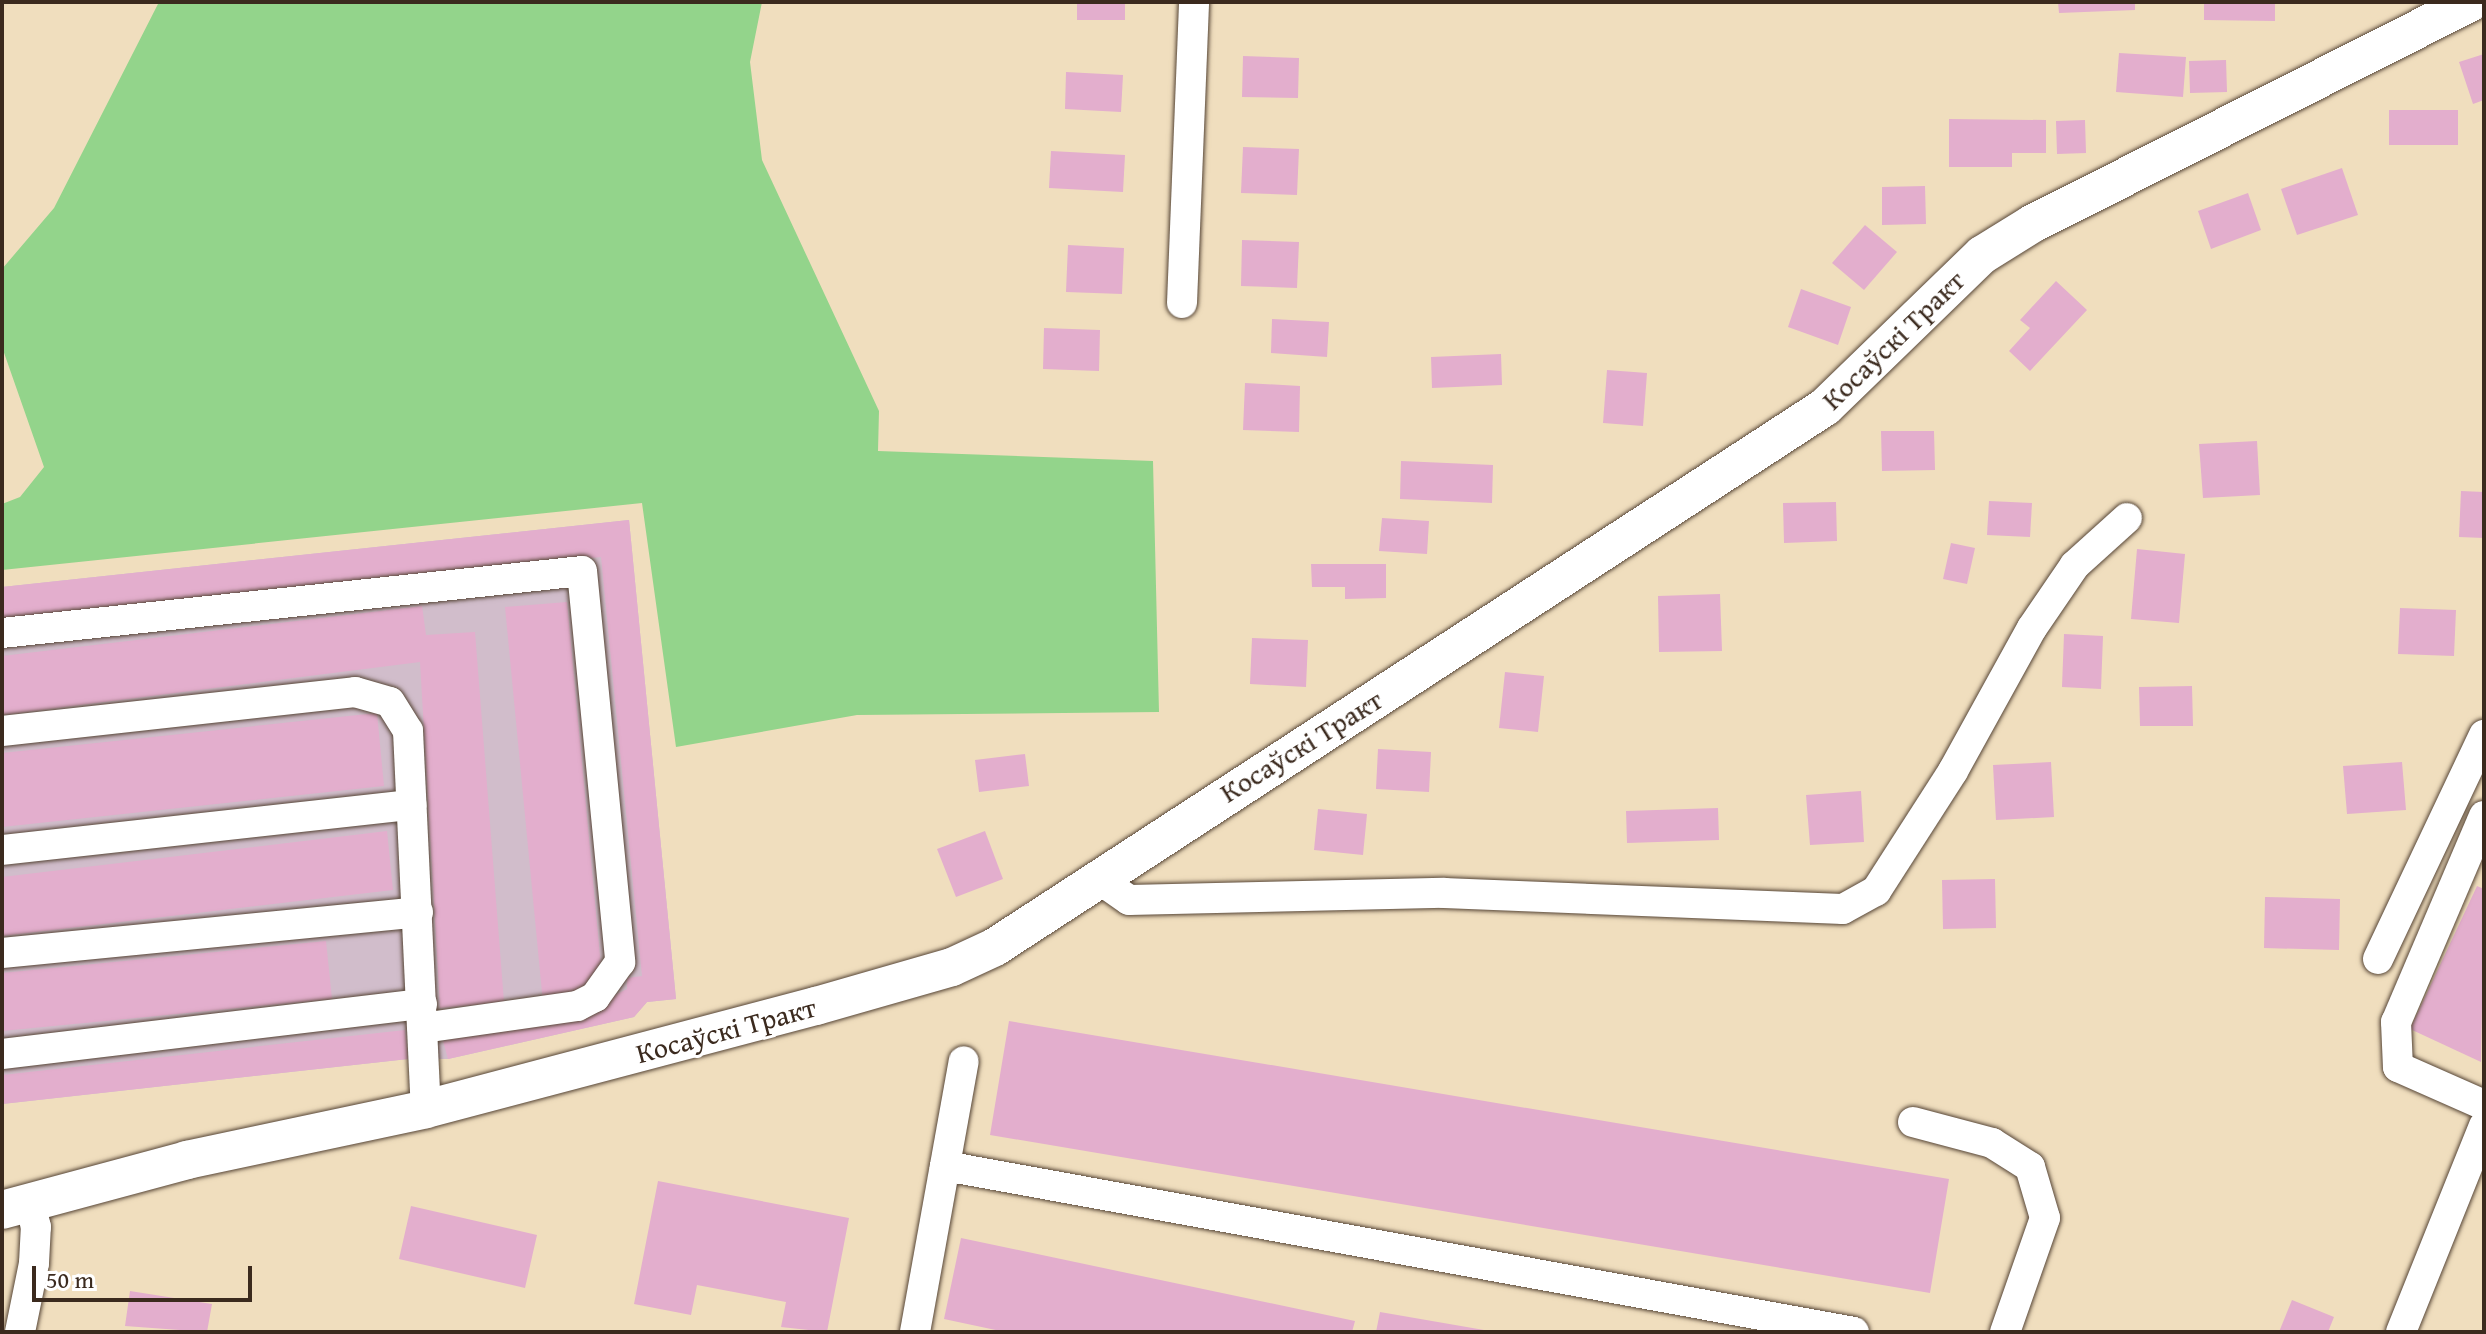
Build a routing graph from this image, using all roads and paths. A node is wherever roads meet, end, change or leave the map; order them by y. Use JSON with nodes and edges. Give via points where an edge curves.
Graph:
{"nodes":[{"id":1,"x":1194,"y":2,"type":"edge"},
{"id":2,"x":2471,"y":2,"type":"edge"},
{"id":3,"x":1182,"y":303,"type":"dead end"},
{"id":4,"x":2127,"y":518,"type":"dead end"},
{"id":5,"x":2,"y":633,"type":"edge"},
{"id":6,"x":2,"y":731,"type":"edge"},
{"id":7,"x":2484,"y":735,"type":"edge"},
{"id":8,"x":412,"y":805,"type":"junction"},
{"id":9,"x":2484,"y":816,"type":"edge"},
{"id":10,"x":2,"y":850,"type":"edge"},
{"id":11,"x":1096,"y":877,"type":"junction"},
{"id":12,"x":418,"y":912,"type":"junction"},
{"id":13,"x":2,"y":953,"type":"edge"},
{"id":14,"x":2378,"y":959,"type":"dead end"},
{"id":15,"x":423,"y":1016,"type":"junction"},
{"id":16,"x":2,"y":1054,"type":"edge"},
{"id":17,"x":964,"y":1061,"type":"dead end"},
{"id":18,"x":2484,"y":1105,"type":"edge"},
{"id":19,"x":426,"y":1109,"type":"junction"},
{"id":20,"x":1913,"y":1122,"type":"dead end"},
{"id":21,"x":2484,"y":1126,"type":"edge"},
{"id":22,"x":945,"y":1166,"type":"junction"},
{"id":23,"x":16,"y":1206,"type":"edge"},
{"id":24,"x":30,"y":1284,"type":"junction"},
{"id":25,"x":2,"y":1297,"type":"edge"},
{"id":26,"x":26,"y":1331,"type":"edge"},
{"id":27,"x":915,"y":1332,"type":"edge"},
{"id":28,"x":1854,"y":1332,"type":"edge"},
{"id":29,"x":2005,"y":1332,"type":"edge"},
{"id":30,"x":2401,"y":1332,"type":"edge"}],
"edges":[{"from":1,"to":3,"type":"street"},
{"from":2,"to":11,"type":"main road","name":"Косаўскі Тракт","via":[[2032,224],[1982,255],[1825,407]]},
{"from":4,"to":11,"type":"street","via":[[2075,565],[2032,628],[1953,771],[1876,891],[1843,909],[1444,893],[1129,900]]},
{"from":5,"to":15,"type":"street","via":[[582,571],[620,962],[595,997],[577,1006]]},
{"from":6,"to":8,"type":"street","via":[[355,692],[390,702],[408,731]]},
{"from":7,"to":14,"type":"street"},
{"from":8,"to":10,"type":"street"},
{"from":8,"to":12,"type":"street"},
{"from":9,"to":18,"type":"street","via":[[2396,1022],[2398,1067]]},
{"from":11,"to":19,"type":"main road","name":"Косаўскі Тракт","via":[[995,947],[952,967]]},
{"from":12,"to":13,"type":"street"},
{"from":12,"to":15,"type":"street"},
{"from":15,"to":16,"type":"street"},
{"from":15,"to":19,"type":"street"},
{"from":17,"to":22,"type":"street"},
{"from":19,"to":23,"type":"main road","name":"Косаўскі Тракт","via":[[187,1160]]},
{"from":20,"to":29,"type":"street","via":[[1992,1143],[2030,1167],[2045,1218]]},
{"from":21,"to":30,"type":"street"},
{"from":22,"to":27,"type":"street"},
{"from":22,"to":28,"type":"street"},
{"from":23,"to":24,"type":"street","via":[[36,1227]]},
{"from":24,"to":25,"type":"street"},
{"from":24,"to":26,"type":"street"}]}
